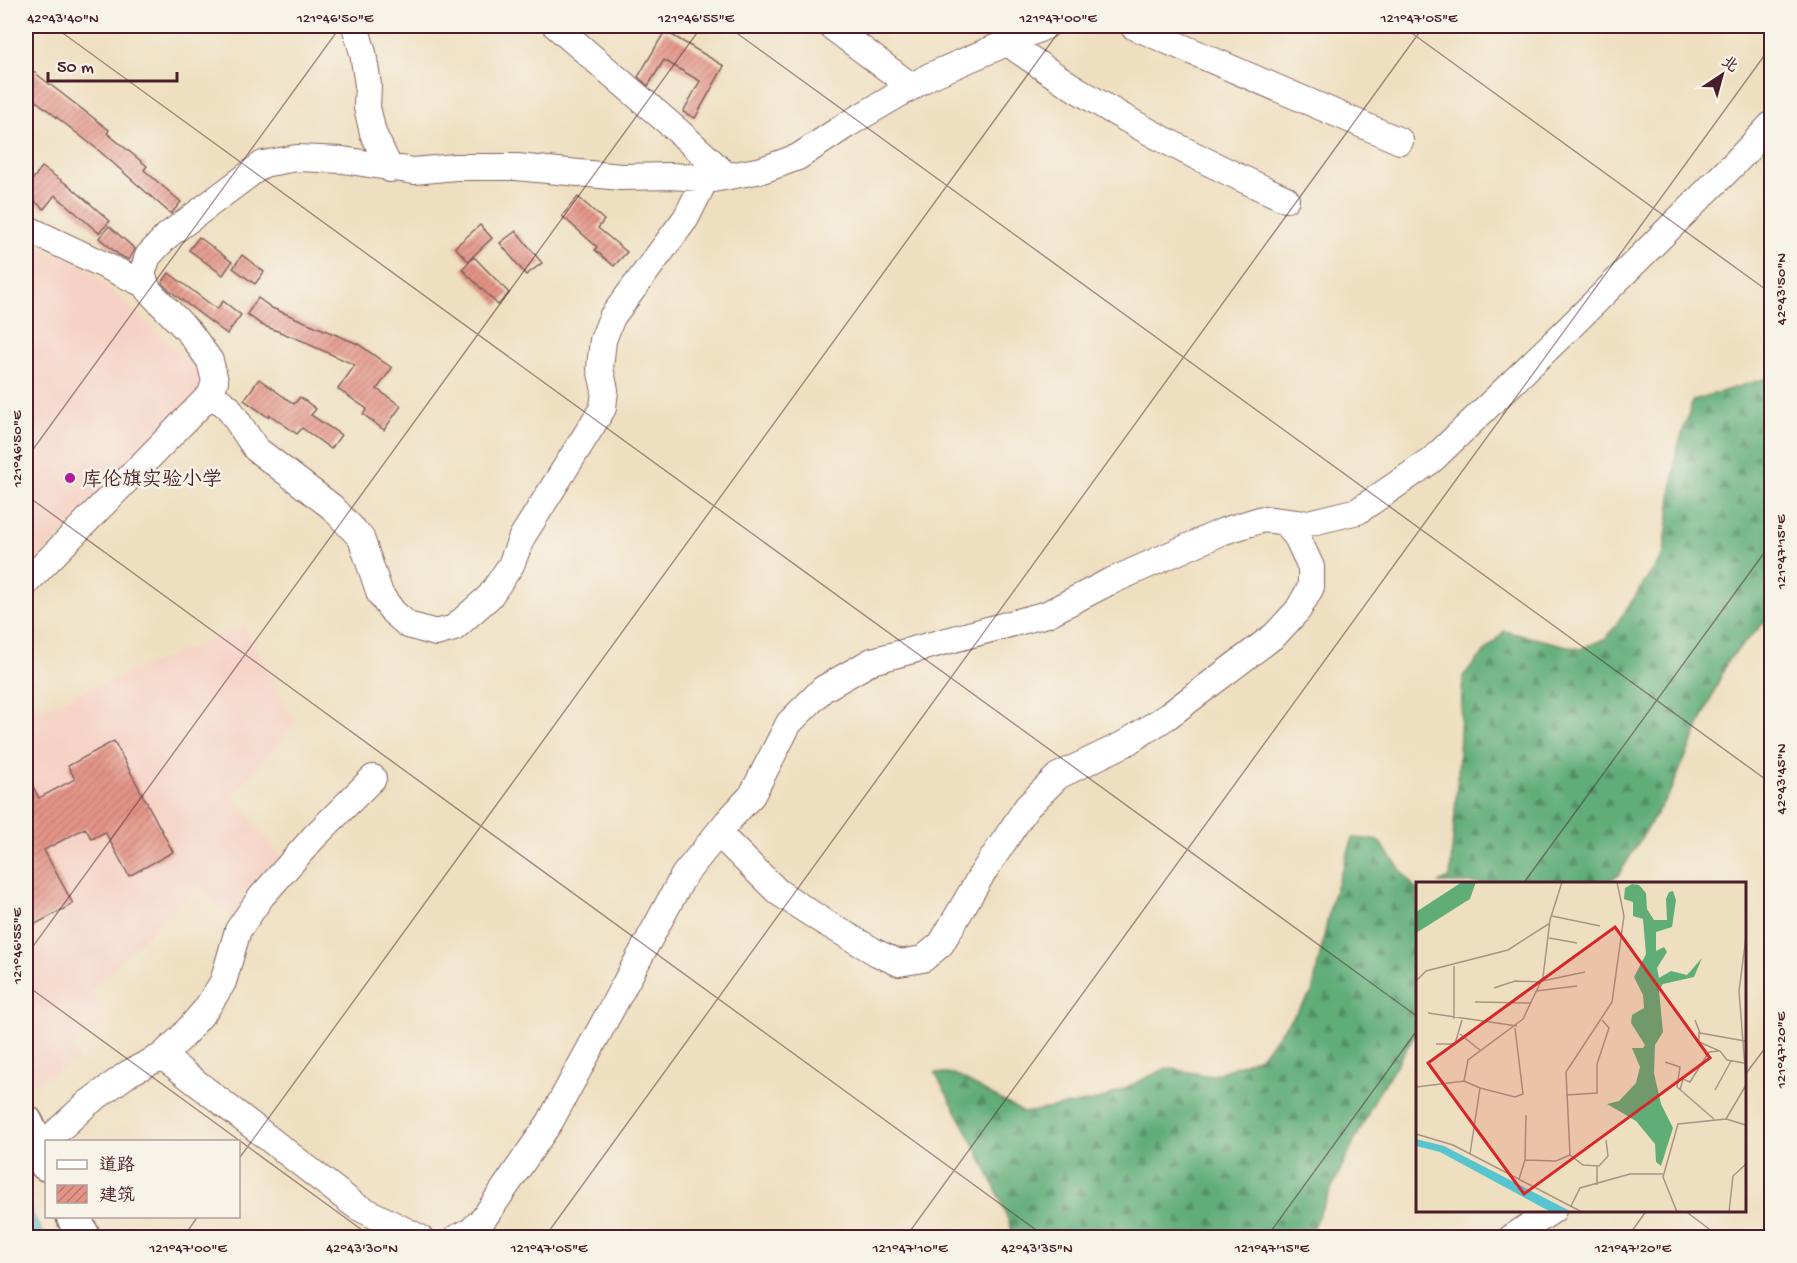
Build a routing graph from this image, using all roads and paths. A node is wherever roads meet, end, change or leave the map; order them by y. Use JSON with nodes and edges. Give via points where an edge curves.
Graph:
{"nodes":[{"id":1,"x":355,"y":26,"type":"edge"},
{"id":2,"x":556,"y":26,"type":"edge"},
{"id":3,"x":831,"y":26,"type":"edge"},
{"id":4,"x":1046,"y":26,"type":"edge"},
{"id":5,"x":1133,"y":26,"type":"edge"},
{"id":6,"x":1007,"y":42,"type":"junction"},
{"id":7,"x":912,"y":87,"type":"junction"},
{"id":8,"x":1772,"y":124,"type":"edge"},
{"id":9,"x":1400,"y":141,"type":"dead end"},
{"id":10,"x":390,"y":169,"type":"junction"},
{"id":11,"x":716,"y":177,"type":"junction"},
{"id":12,"x":1286,"y":199,"type":"dead end"},
{"id":13,"x":26,"y":228,"type":"edge"},
{"id":14,"x":146,"y":285,"type":"junction"},
{"id":15,"x":211,"y":394,"type":"junction"},
{"id":16,"x":1286,"y":522,"type":"junction"},
{"id":17,"x":26,"y":583,"type":"edge"},
{"id":18,"x":373,"y":778,"type":"dead end"},
{"id":19,"x":718,"y":833,"type":"junction"},
{"id":20,"x":162,"y":1056,"type":"junction"},
{"id":21,"x":37,"y":1145,"type":"edge"},
{"id":22,"x":1550,"y":1212,"type":"edge"},
{"id":23,"x":74,"y":1218,"type":"edge"},
{"id":24,"x":466,"y":1236,"type":"edge"},
{"id":25,"x":84,"y":1238,"type":"edge"},
{"id":26,"x":420,"y":1238,"type":"edge"},
{"id":27,"x":1511,"y":1238,"type":"edge"}],
"edges":[{"from":1,"to":10,"type":"street","via":[[363,53],[373,133]]},
{"from":2,"to":11,"type":"street","via":[[678,130]]},
{"from":3,"to":7,"type":"street"},
{"from":4,"to":6,"type":"street"},
{"from":5,"to":9,"type":"street"},
{"from":6,"to":7,"type":"street"},
{"from":6,"to":12,"type":"street","via":[[1142,128]]},
{"from":7,"to":11,"type":"street","via":[[798,157],[762,170]]},
{"from":8,"to":16,"type":"street","via":[[1432,460],[1358,511],[1304,524]]},
{"from":10,"to":11,"type":"street","via":[[516,166],[621,177]]},
{"from":10,"to":14,"type":"street","via":[[343,160],[297,158],[263,165],[167,236],[148,255],[142,274]]},
{"from":11,"to":15,"type":"street","via":[[612,317],[603,340],[600,368],[605,390],[603,408],[522,537],[511,565],[490,596],[454,628],[436,633],[408,625],[393,612],[380,594],[361,538],[332,507],[256,449],[228,407]]},
{"from":13,"to":14,"type":"street"},
{"from":14,"to":15,"type":"street","via":[[210,361],[215,381]]},
{"from":15,"to":17,"type":"street"},
{"from":16,"to":19,"type":"street","via":[[1263,519],[1224,531],[1047,614],[872,662],[824,689],[789,723],[752,795]]},
{"from":16,"to":19,"type":"street","via":[[1311,567],[1311,587],[1298,610],[1275,635],[1168,716],[1124,744],[1058,776],[1027,807],[941,944],[923,959],[899,963],[821,920],[778,892]]},
{"from":18,"to":20,"type":"street","via":[[261,897],[238,930],[223,982],[206,1009]]},
{"from":19,"to":24,"type":"street","via":[[684,875],[550,1122],[484,1218]]},
{"from":20,"to":21,"type":"street","via":[[129,1073]]},
{"from":20,"to":26,"type":"street","via":[[356,1206]]},
{"from":22,"to":27,"type":"street"},
{"from":23,"to":25,"type":"main road"}]}
